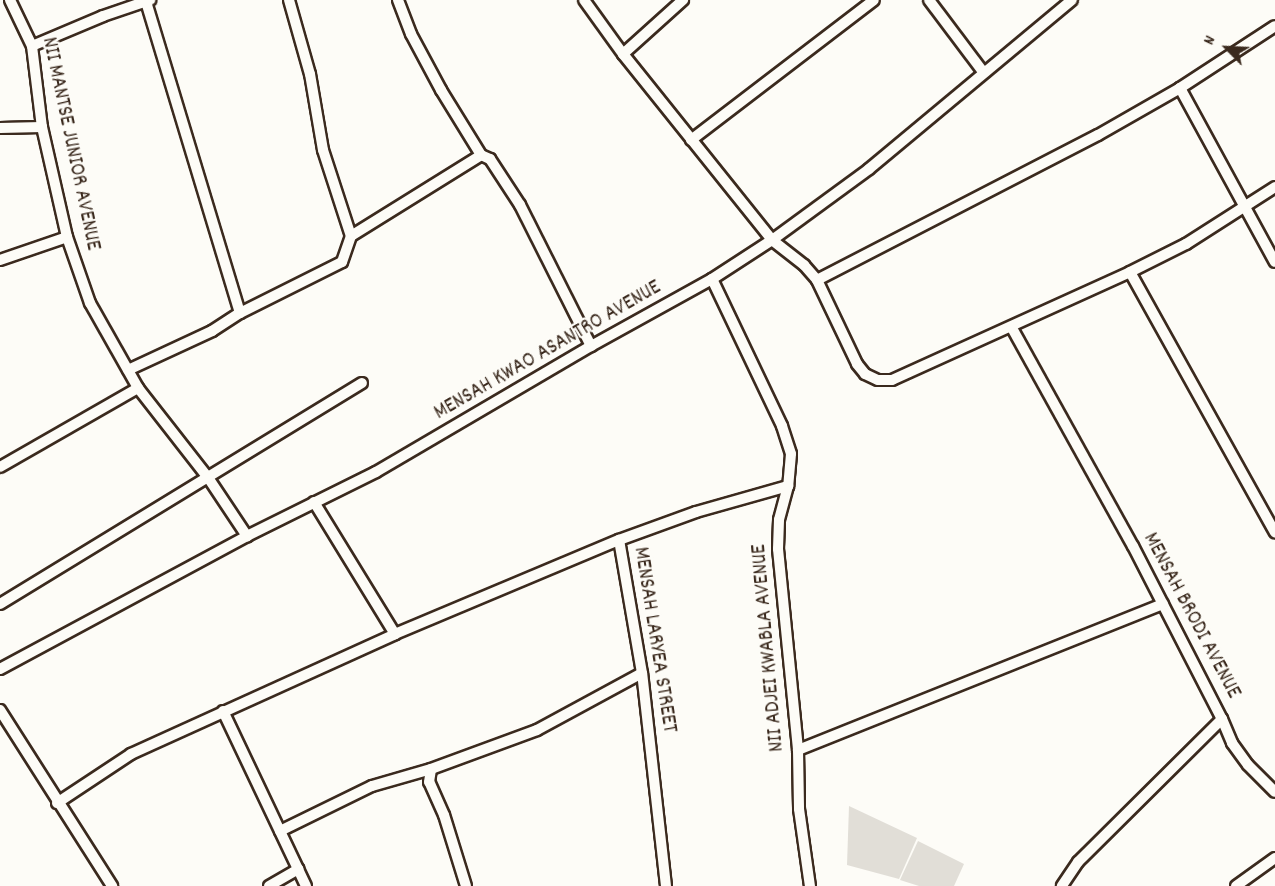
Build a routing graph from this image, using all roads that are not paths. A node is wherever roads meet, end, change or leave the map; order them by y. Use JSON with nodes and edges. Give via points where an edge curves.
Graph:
{"nodes":[{"id":1,"x":10,"y":0,"type":"edge"},
{"id":2,"x":289,"y":0,"type":"edge"},
{"id":3,"x":398,"y":0,"type":"edge"},
{"id":4,"x":584,"y":0,"type":"edge"},
{"id":5,"x":683,"y":0,"type":"edge"},
{"id":6,"x":874,"y":0,"type":"edge"},
{"id":7,"x":929,"y":0,"type":"edge"},
{"id":8,"x":1072,"y":0,"type":"edge"},
{"id":9,"x":148,"y":1,"type":"edge"},
{"id":10,"x":1275,"y":26,"type":"edge"},
{"id":11,"x":32,"y":46,"type":"junction"},
{"id":12,"x":623,"y":54,"type":"junction"},
{"id":13,"x":984,"y":73,"type":"junction"},
{"id":14,"x":1180,"y":88,"type":"junction"},
{"id":15,"x":42,"y":127,"type":"junction"},
{"id":16,"x":0,"y":128,"type":"edge"},
{"id":17,"x":691,"y":140,"type":"junction"},
{"id":18,"x":480,"y":155,"type":"junction"},
{"id":19,"x":1275,"y":187,"type":"edge"},
{"id":20,"x":1244,"y":209,"type":"junction"},
{"id":21,"x":351,"y":236,"type":"junction"},
{"id":22,"x":67,"y":237,"type":"junction"},
{"id":23,"x":772,"y":240,"type":"junction"},
{"id":24,"x":0,"y":260,"type":"edge"},
{"id":25,"x":1275,"y":262,"type":"edge"},
{"id":26,"x":1130,"y":272,"type":"junction"},
{"id":27,"x":712,"y":279,"type":"junction"},
{"id":28,"x":817,"y":280,"type":"junction"},
{"id":29,"x":240,"y":313,"type":"junction"},
{"id":30,"x":1012,"y":328,"type":"junction"},
{"id":31,"x":591,"y":346,"type":"junction"},
{"id":32,"x":128,"y":370,"type":"junction"},
{"id":33,"x":362,"y":383,"type":"dead end"},
{"id":34,"x":138,"y":388,"type":"junction"},
{"id":35,"x":1,"y":464,"type":"edge"},
{"id":36,"x":209,"y":479,"type":"junction"},
{"id":37,"x":788,"y":486,"type":"junction"},
{"id":38,"x":314,"y":502,"type":"junction"},
{"id":39,"x":1275,"y":532,"type":"edge"},
{"id":40,"x":247,"y":536,"type":"junction"},
{"id":41,"x":619,"y":540,"type":"junction"},
{"id":42,"x":0,"y":604,"type":"edge"},
{"id":43,"x":1163,"y":604,"type":"junction"},
{"id":44,"x":395,"y":634,"type":"junction"},
{"id":45,"x":0,"y":669,"type":"edge"},
{"id":46,"x":642,"y":673,"type":"junction"},
{"id":47,"x":0,"y":710,"type":"edge"},
{"id":48,"x":224,"y":711,"type":"junction"},
{"id":49,"x":1222,"y":719,"type":"junction"},
{"id":50,"x":798,"y":750,"type":"junction"},
{"id":51,"x":431,"y":769,"type":"junction"},
{"id":52,"x":1275,"y":792,"type":"edge"},
{"id":53,"x":57,"y":803,"type":"junction"},
{"id":54,"x":280,"y":831,"type":"junction"},
{"id":55,"x":1275,"y":858,"type":"edge"},
{"id":56,"x":298,"y":869,"type":"junction"},
{"id":57,"x":112,"y":886,"type":"edge"},
{"id":58,"x":268,"y":886,"type":"edge"},
{"id":59,"x":306,"y":886,"type":"edge"},
{"id":60,"x":466,"y":886,"type":"edge"},
{"id":61,"x":666,"y":886,"type":"edge"},
{"id":62,"x":810,"y":886,"type":"edge"},
{"id":63,"x":1062,"y":886,"type":"edge"},
{"id":64,"x":1236,"y":886,"type":"edge"}],
"edges":[{"from":1,"to":11,"type":"street","name":"NII MANTSE JUNIOR AVENUE"},
{"from":2,"to":21,"type":"street","via":[[309,74],[323,150]]},
{"from":3,"to":18,"type":"street","via":[[426,62]]},
{"from":4,"to":12,"type":"street"},
{"from":5,"to":12,"type":"street"},
{"from":6,"to":17,"type":"street"},
{"from":7,"to":13,"type":"street"},
{"from":8,"to":13,"type":"street","name":"MENSAH KWAO ASANTRO AVENUE"},
{"from":9,"to":11,"type":"street"},
{"from":9,"to":29,"type":"street"},
{"from":10,"to":14,"type":"street"},
{"from":11,"to":15,"type":"street","name":"NII MANTSE JUNIOR AVENUE"},
{"from":12,"to":17,"type":"street"},
{"from":13,"to":23,"type":"street","name":"MENSAH KWAO ASANTRO AVENUE","via":[[868,169]]},
{"from":14,"to":20,"type":"street"},
{"from":14,"to":28,"type":"street","via":[[1010,182]]},
{"from":15,"to":16,"type":"street"},
{"from":15,"to":22,"type":"street","name":"NII MANTSE JUNIOR AVENUE"},
{"from":17,"to":23,"type":"street"},
{"from":18,"to":21,"type":"street"},
{"from":18,"to":31,"type":"street","via":[[490,159],[520,204]]},
{"from":19,"to":20,"type":"street"},
{"from":20,"to":25,"type":"street"},
{"from":20,"to":26,"type":"street"},
{"from":21,"to":29,"type":"street","via":[[342,262]]},
{"from":22,"to":24,"type":"street"},
{"from":22,"to":32,"type":"street","name":"NII MANTSE JUNIOR AVENUE","via":[[90,303]]},
{"from":23,"to":27,"type":"street","name":"MENSAH KWAO ASANTRO AVENUE"},
{"from":23,"to":28,"type":"street"},
{"from":26,"to":30,"type":"street"},
{"from":26,"to":39,"type":"street"},
{"from":27,"to":31,"type":"street","name":"MENSAH KWAO ASANTRO AVENUE"},
{"from":27,"to":37,"type":"street","name":"NII ADJEI KWABLA AVENUE","via":[[782,426],[790,454]]},
{"from":28,"to":30,"type":"street","via":[[857,364],[865,374],[878,380],[892,380]]},
{"from":29,"to":32,"type":"street","via":[[212,331]]},
{"from":30,"to":43,"type":"street","name":"MENSAH BRODI AVENUE"},
{"from":31,"to":38,"type":"street","name":"MENSAH KWAO ASANTRO AVENUE","via":[[386,466]]},
{"from":32,"to":34,"type":"street","name":"NII MANTSE JUNIOR AVENUE"},
{"from":33,"to":36,"type":"street"},
{"from":34,"to":35,"type":"street"},
{"from":34,"to":36,"type":"street","name":"NII MANTSE JUNIOR AVENUE"},
{"from":36,"to":40,"type":"street","name":"NII MANTSE JUNIOR AVENUE"},
{"from":36,"to":42,"type":"street"},
{"from":37,"to":41,"type":"street","name":"MENSAH LARYEA STREET","via":[[696,512]]},
{"from":37,"to":50,"type":"street","name":"NII ADJEI KWABLA AVENUE","via":[[779,520],[778,549]]},
{"from":38,"to":40,"type":"street","name":"MENSAH KWAO ASANTRO AVENUE"},
{"from":38,"to":44,"type":"street"},
{"from":40,"to":45,"type":"street","name":"MENSAH KWAO ASANTRO AVENUE"},
{"from":41,"to":44,"type":"street"},
{"from":41,"to":46,"type":"street","name":"MENSAH LARYEA STREET"},
{"from":43,"to":49,"type":"street","name":"MENSAH BRODI AVENUE"},
{"from":43,"to":50,"type":"street"},
{"from":44,"to":48,"type":"street"},
{"from":46,"to":51,"type":"street","via":[[537,730]]},
{"from":46,"to":61,"type":"street","name":"MENSAH LARYEA STREET"},
{"from":47,"to":53,"type":"street"},
{"from":48,"to":53,"type":"street","via":[[116,762]]},
{"from":48,"to":54,"type":"street"},
{"from":49,"to":52,"type":"street","via":[[1232,743]]},
{"from":49,"to":63,"type":"street","name":"MENSAH BRODI AVENUE","via":[[1078,862]]},
{"from":50,"to":62,"type":"street","name":"NII ADJEI KWABLA AVENUE","via":[[799,809]]},
{"from":51,"to":54,"type":"street","via":[[372,786]]},
{"from":51,"to":60,"type":"street","via":[[429,782],[444,815]]},
{"from":53,"to":57,"type":"street"},
{"from":54,"to":56,"type":"street"},
{"from":55,"to":64,"type":"street"},
{"from":56,"to":58,"type":"street"},
{"from":56,"to":59,"type":"street"}]}
